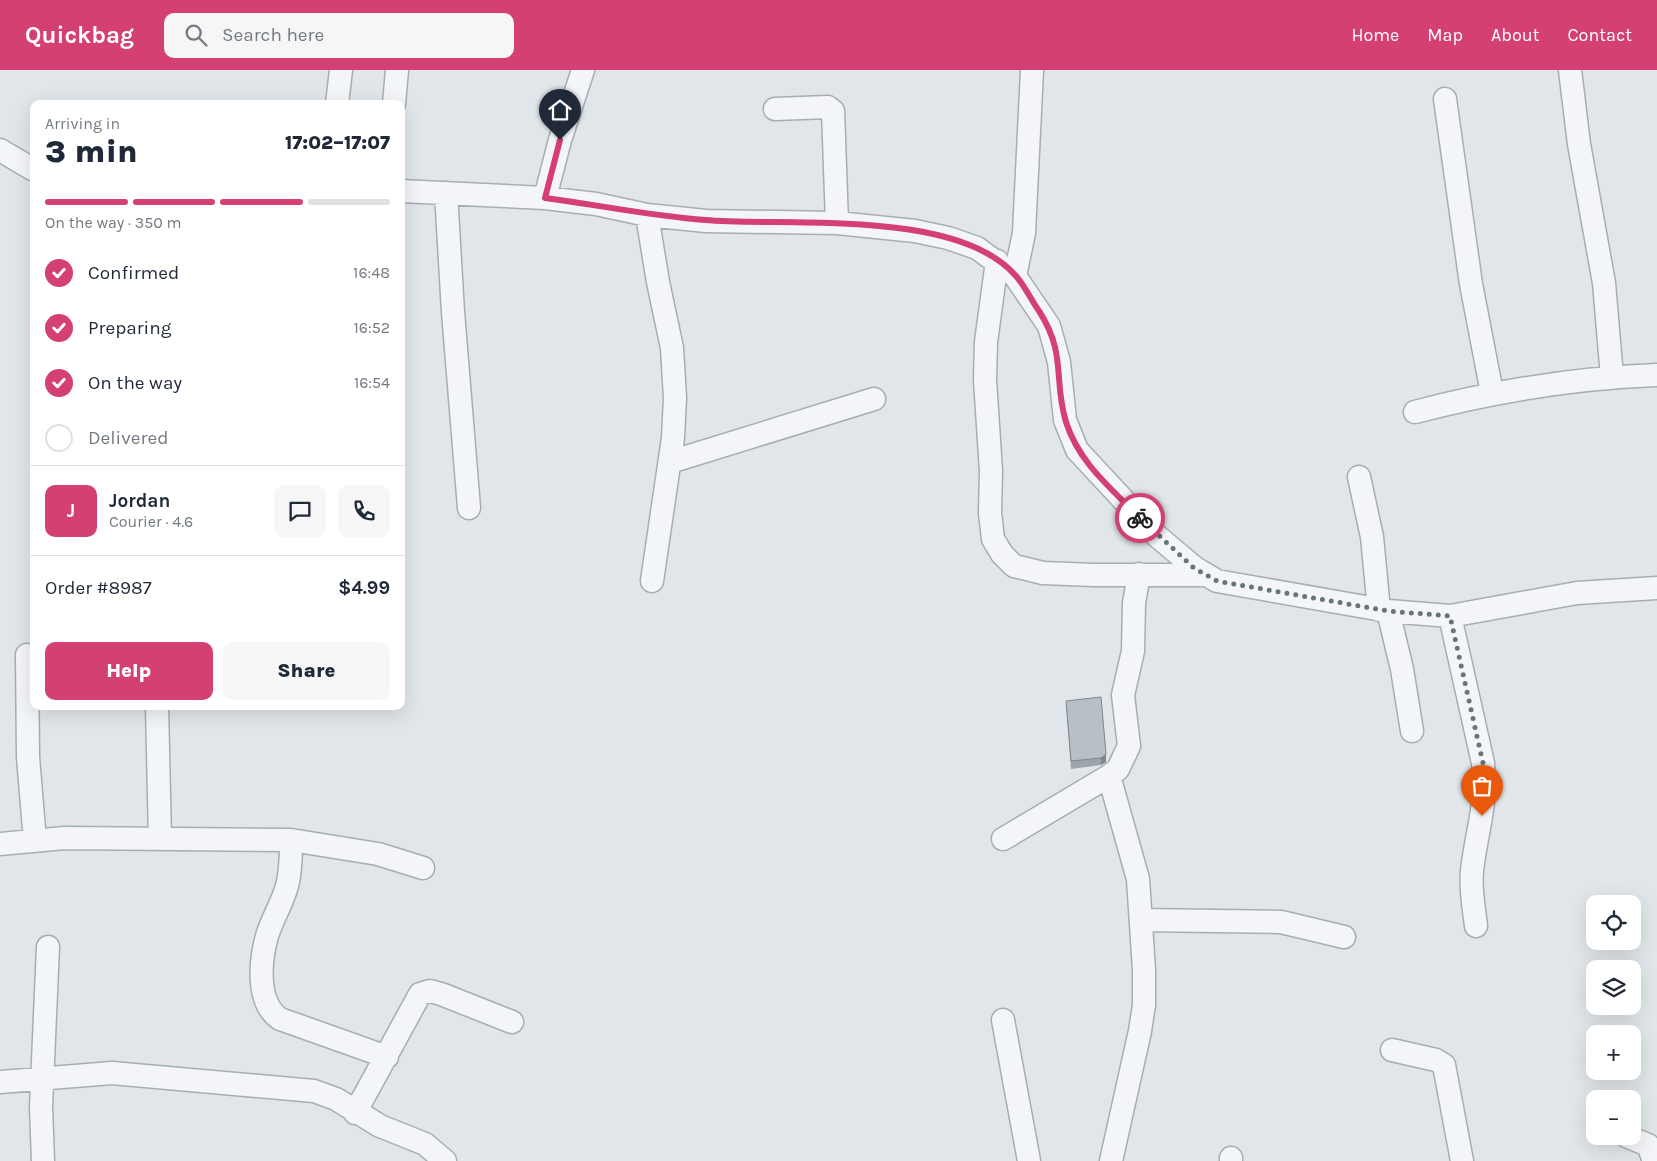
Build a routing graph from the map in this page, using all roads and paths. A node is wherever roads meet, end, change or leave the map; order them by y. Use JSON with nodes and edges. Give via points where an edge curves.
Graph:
{"nodes":[{"id":1,"x":340,"y":70,"type":"edge"},
{"id":2,"x":397,"y":70,"type":"edge"},
{"id":3,"x":583,"y":70,"type":"edge"},
{"id":4,"x":1032,"y":70,"type":"edge"},
{"id":5,"x":1570,"y":70,"type":"edge"},
{"id":6,"x":1445,"y":99,"type":"dead end"},
{"id":7,"x":337,"y":100,"type":"edge"},
{"id":8,"x":394,"y":100,"type":"edge"},
{"id":9,"x":775,"y":109,"type":"dead end"},
{"id":10,"x":0,"y":150,"type":"edge"},
{"id":11,"x":30,"y":168,"type":"edge"},
{"id":12,"x":405,"y":191,"type":"edge"},
{"id":13,"x":446,"y":193,"type":"junction"},
{"id":14,"x":545,"y":198,"type":"junction"},
{"id":15,"x":647,"y":215,"type":"junction"},
{"id":16,"x":837,"y":223,"type":"junction"},
{"id":17,"x":997,"y":261,"type":"junction"},
{"id":18,"x":1015,"y":276,"type":"junction"},
{"id":19,"x":1657,"y":375,"type":"edge"},
{"id":20,"x":1612,"y":376,"type":"junction"},
{"id":21,"x":1492,"y":393,"type":"junction"},
{"id":22,"x":874,"y":398,"type":"dead end"},
{"id":23,"x":1415,"y":412,"type":"dead end"},
{"id":24,"x":670,"y":462,"type":"junction"},
{"id":25,"x":1359,"y":478,"type":"dead end"},
{"id":26,"x":469,"y":508,"type":"dead end"},
{"id":27,"x":1139,"y":574,"type":"junction"},
{"id":28,"x":1206,"y":575,"type":"junction"},
{"id":29,"x":652,"y":581,"type":"dead end"},
{"id":30,"x":1657,"y":588,"type":"edge"},
{"id":31,"x":1383,"y":611,"type":"junction"},
{"id":32,"x":1450,"y":616,"type":"junction"},
{"id":33,"x":27,"y":655,"type":"dead end"},
{"id":34,"x":157,"y":710,"type":"edge"},
{"id":35,"x":1412,"y":731,"type":"dead end"},
{"id":36,"x":1109,"y":776,"type":"junction"},
{"id":37,"x":160,"y":839,"type":"junction"},
{"id":38,"x":1003,"y":839,"type":"dead end"},
{"id":39,"x":35,"y":840,"type":"junction"},
{"id":40,"x":291,"y":840,"type":"junction"},
{"id":41,"x":0,"y":844,"type":"edge"},
{"id":42,"x":422,"y":868,"type":"dead end"},
{"id":43,"x":1142,"y":920,"type":"junction"},
{"id":44,"x":1476,"y":926,"type":"dead end"},
{"id":45,"x":1344,"y":937,"type":"dead end"},
{"id":46,"x":48,"y":947,"type":"dead end"},
{"id":47,"x":1003,"y":1020,"type":"dead end"},
{"id":48,"x":512,"y":1022,"type":"dead end"},
{"id":49,"x":1392,"y":1050,"type":"dead end"},
{"id":50,"x":386,"y":1057,"type":"junction"},
{"id":51,"x":43,"y":1080,"type":"junction"},
{"id":52,"x":0,"y":1082,"type":"edge"},
{"id":53,"x":356,"y":1113,"type":"junction"},
{"id":54,"x":1641,"y":1142,"type":"edge"},
{"id":55,"x":43,"y":1161,"type":"edge"},
{"id":56,"x":445,"y":1161,"type":"edge"},
{"id":57,"x":1029,"y":1161,"type":"edge"},
{"id":58,"x":1111,"y":1161,"type":"edge"},
{"id":59,"x":1462,"y":1161,"type":"edge"},
{"id":60,"x":1654,"y":1161,"type":"edge"}],
"edges":[{"from":1,"to":7,"type":"street"},
{"from":2,"to":8,"type":"street"},
{"from":3,"to":14,"type":"street"},
{"from":4,"to":18,"type":"street","via":[[1024,233]]},
{"from":5,"to":20,"type":"street","via":[[1579,144],[1604,283]]},
{"from":6,"to":21,"type":"street","via":[[1469,266]]},
{"from":9,"to":16,"type":"street","via":[[828,106],[833,111]]},
{"from":10,"to":11,"type":"street"},
{"from":12,"to":13,"type":"street"},
{"from":13,"to":14,"type":"street"},
{"from":13,"to":26,"type":"street"},
{"from":14,"to":15,"type":"street"},
{"from":15,"to":16,"type":"street","via":[[706,220]]},
{"from":15,"to":24,"type":"street","via":[[674,368],[675,406]]},
{"from":16,"to":17,"type":"street","via":[[915,231],[948,238],[977,248]]},
{"from":17,"to":18,"type":"street"},
{"from":17,"to":27,"type":"street","via":[[986,342],[985,380],[993,539],[1014,566],[1043,573]]},
{"from":18,"to":28,"type":"street","via":[[1049,326],[1055,344],[1065,420],[1077,450],[1157,536]]},
{"from":19,"to":20,"type":"street"},
{"from":20,"to":21,"type":"street"},
{"from":21,"to":23,"type":"street"},
{"from":22,"to":24,"type":"street"},
{"from":24,"to":29,"type":"street"},
{"from":25,"to":31,"type":"street"},
{"from":27,"to":28,"type":"street"},
{"from":27,"to":36,"type":"street","via":[[1134,603],[1133,650],[1123,695],[1129,746],[1118,769]]},
{"from":28,"to":31,"type":"street","via":[[1217,581]]},
{"from":30,"to":32,"type":"street","via":[[1577,593]]},
{"from":31,"to":32,"type":"street"},
{"from":31,"to":35,"type":"street","via":[[1402,669]]},
{"from":32,"to":44,"type":"street","via":[[1486,787],[1472,872]]},
{"from":33,"to":39,"type":"street","via":[[28,757]]},
{"from":34,"to":37,"type":"street"},
{"from":36,"to":38,"type":"street"},
{"from":36,"to":43,"type":"street","via":[[1138,879]]},
{"from":37,"to":39,"type":"street"},
{"from":37,"to":40,"type":"street"},
{"from":39,"to":41,"type":"street"},
{"from":40,"to":42,"type":"street","via":[[378,854]]},
{"from":40,"to":50,"type":"street","via":[[288,884],[267,937],[263,957],[267,1007],[280,1019]]},
{"from":43,"to":45,"type":"street","via":[[1281,922]]},
{"from":43,"to":58,"type":"street","via":[[1144,1005]]},
{"from":46,"to":51,"type":"street"},
{"from":47,"to":57,"type":"street"},
{"from":48,"to":50,"type":"street","via":[[440,994],[424,992]]},
{"from":49,"to":59,"type":"street","via":[[1436,1060],[1444,1065]]},
{"from":50,"to":53,"type":"street"},
{"from":51,"to":52,"type":"street"},
{"from":51,"to":53,"type":"street","via":[[123,1073],[298,1088],[327,1094]]},
{"from":51,"to":55,"type":"street"},
{"from":53,"to":56,"type":"street","via":[[425,1144]]},
{"from":54,"to":60,"type":"street","via":[[1648,1145]]}]}
